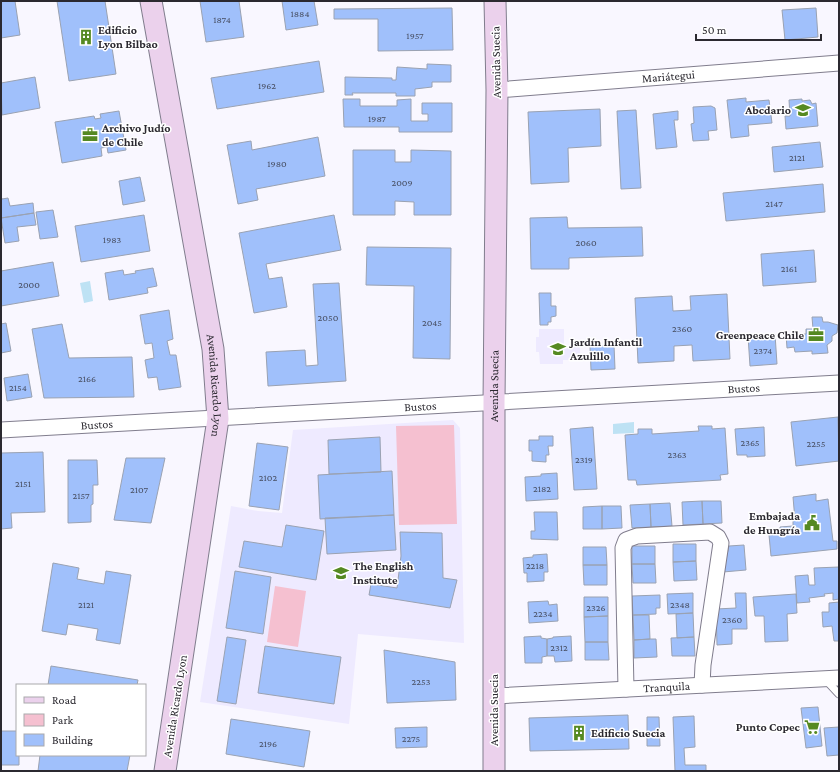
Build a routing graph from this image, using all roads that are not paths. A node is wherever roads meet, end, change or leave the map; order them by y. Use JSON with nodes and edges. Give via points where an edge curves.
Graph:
{"nodes":[{"id":1,"x":151,"y":1,"type":"edge"},
{"id":2,"x":495,"y":1,"type":"edge"},
{"id":3,"x":839,"y":63,"type":"edge"},
{"id":4,"x":497,"y":90,"type":"junction"},
{"id":5,"x":839,"y":383,"type":"edge"},
{"id":6,"x":494,"y":402,"type":"junction"},
{"id":7,"x":218,"y":418,"type":"junction"},
{"id":8,"x":1,"y":430,"type":"edge"},
{"id":9,"x":832,"y":678,"type":"edge"},
{"id":10,"x":702,"y":685,"type":"junction"},
{"id":11,"x":626,"y":689,"type":"junction"},
{"id":12,"x":839,"y":694,"type":"edge"},
{"id":13,"x":494,"y":696,"type":"junction"},
{"id":14,"x":165,"y":771,"type":"edge"},
{"id":15,"x":494,"y":771,"type":"edge"}],
"edges":[{"from":1,"to":7,"type":"street","name":"Avenida Ricardo Lyon","via":[[213,349]]},
{"from":2,"to":4,"type":"street","name":"Avenida Suecia"},
{"from":3,"to":4,"type":"street","name":"Mariátegui"},
{"from":4,"to":6,"type":"street","name":"Avenida Suecia"},
{"from":5,"to":6,"type":"street","name":"Bustos"},
{"from":6,"to":7,"type":"street","name":"Bustos"},
{"from":6,"to":13,"type":"street","name":"Avenida Suecia"},
{"from":7,"to":8,"type":"street","name":"Bustos"},
{"from":7,"to":14,"type":"street","name":"Avenida Ricardo Lyon"},
{"from":9,"to":10,"type":"street","name":"Tranquila"},
{"from":9,"to":12,"type":"lane"},
{"from":10,"to":11,"type":"street","name":"Tranquila"},
{"from":10,"to":11,"type":"street","via":[[720,543],[718,537],[710,532],[637,536],[626,540],[623,548]]},
{"from":11,"to":13,"type":"street","name":"Tranquila"},
{"from":13,"to":15,"type":"street","name":"Avenida Suecia"}]}
